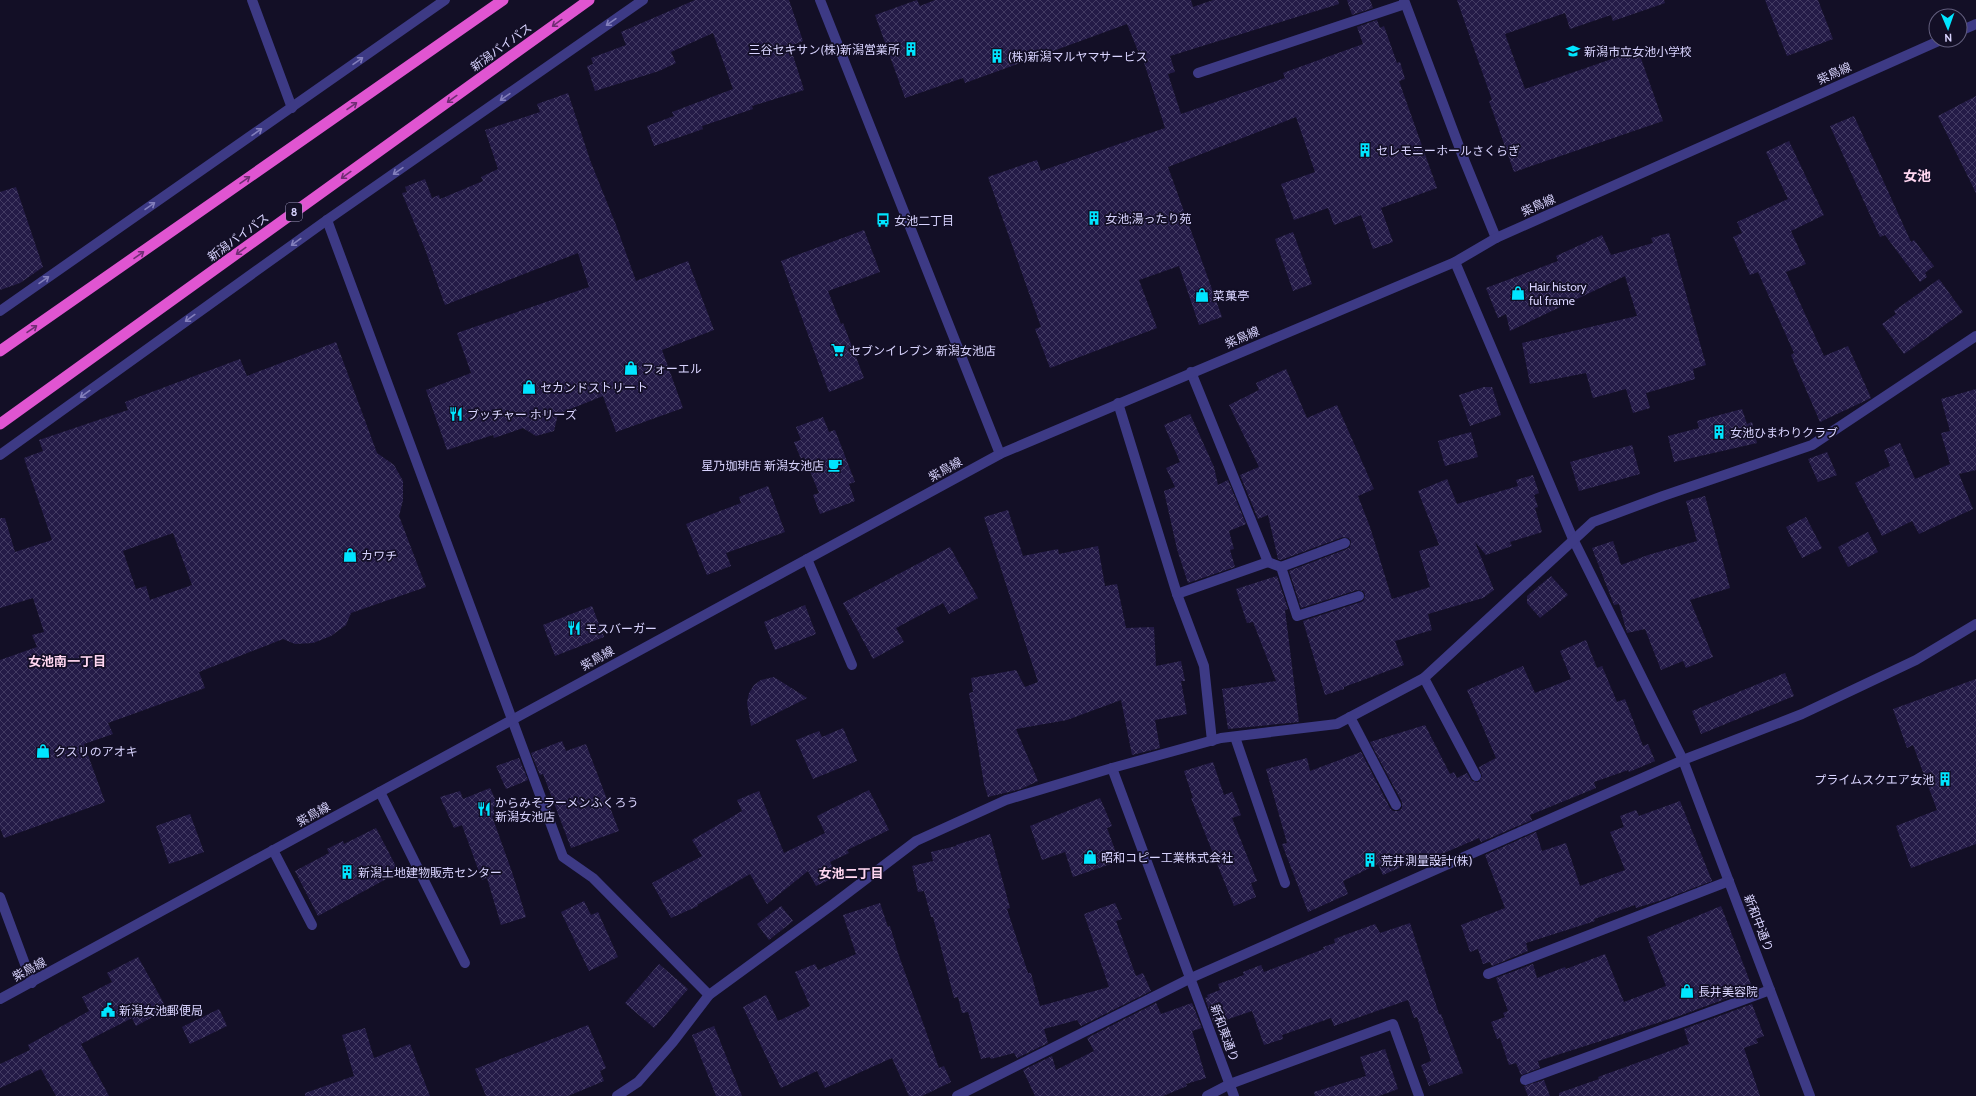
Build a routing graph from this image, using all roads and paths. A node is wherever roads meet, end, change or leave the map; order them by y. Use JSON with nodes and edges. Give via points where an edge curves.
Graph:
{"nodes":[{"id":1,"x":252,"y":0,"type":"edge"},
{"id":2,"x":444,"y":0,"type":"edge"},
{"id":3,"x":503,"y":0,"type":"edge"},
{"id":4,"x":589,"y":0,"type":"edge"},
{"id":5,"x":643,"y":0,"type":"edge"},
{"id":6,"x":820,"y":0,"type":"edge"},
{"id":7,"x":1404,"y":2,"type":"edge"},
{"id":8,"x":1928,"y":46,"type":"edge"},
{"id":9,"x":1198,"y":73,"type":"dead end"},
{"id":10,"x":292,"y":108,"type":"junction"},
{"id":11,"x":327,"y":220,"type":"junction"},
{"id":12,"x":1496,"y":238,"type":"junction"},
{"id":13,"x":1455,"y":262,"type":"junction"},
{"id":14,"x":0,"y":310,"type":"edge"},
{"id":15,"x":1976,"y":336,"type":"edge"},
{"id":16,"x":0,"y":351,"type":"edge"},
{"id":17,"x":1191,"y":372,"type":"junction"},
{"id":18,"x":1118,"y":404,"type":"junction"},
{"id":19,"x":0,"y":424,"type":"edge"},
{"id":20,"x":1000,"y":454,"type":"junction"},
{"id":21,"x":0,"y":455,"type":"edge"},
{"id":22,"x":1573,"y":539,"type":"junction"},
{"id":23,"x":1345,"y":543,"type":"dead end"},
{"id":24,"x":806,"y":559,"type":"junction"},
{"id":25,"x":1268,"y":562,"type":"junction"},
{"id":26,"x":1281,"y":567,"type":"junction"},
{"id":27,"x":1178,"y":594,"type":"junction"},
{"id":28,"x":1359,"y":596,"type":"dead end"},
{"id":29,"x":1976,"y":624,"type":"edge"},
{"id":30,"x":852,"y":665,"type":"dead end"},
{"id":31,"x":1424,"y":678,"type":"junction"},
{"id":32,"x":1350,"y":717,"type":"junction"},
{"id":33,"x":512,"y":719,"type":"junction"},
{"id":34,"x":1235,"y":737,"type":"junction"},
{"id":35,"x":1212,"y":741,"type":"junction"},
{"id":36,"x":1683,"y":760,"type":"junction"},
{"id":37,"x":1112,"y":768,"type":"junction"},
{"id":38,"x":1476,"y":776,"type":"dead end"},
{"id":39,"x":380,"y":792,"type":"junction"},
{"id":40,"x":1396,"y":805,"type":"dead end"},
{"id":41,"x":273,"y":850,"type":"junction"},
{"id":42,"x":1729,"y":881,"type":"junction"},
{"id":43,"x":1285,"y":883,"type":"dead end"},
{"id":44,"x":0,"y":897,"type":"edge"},
{"id":45,"x":312,"y":925,"type":"dead end"},
{"id":46,"x":466,"y":963,"type":"dead end"},
{"id":47,"x":1488,"y":974,"type":"dead end"},
{"id":48,"x":1191,"y":978,"type":"junction"},
{"id":49,"x":32,"y":983,"type":"junction"},
{"id":50,"x":1770,"y":990,"type":"junction"},
{"id":51,"x":709,"y":995,"type":"junction"},
{"id":52,"x":0,"y":999,"type":"edge"},
{"id":53,"x":1525,"y":1080,"type":"dead end"},
{"id":54,"x":1230,"y":1084,"type":"junction"},
{"id":55,"x":617,"y":1096,"type":"edge"},
{"id":56,"x":957,"y":1096,"type":"edge"},
{"id":57,"x":1207,"y":1096,"type":"edge"},
{"id":58,"x":1234,"y":1096,"type":"edge"},
{"id":59,"x":1419,"y":1096,"type":"edge"},
{"id":60,"x":1810,"y":1096,"type":"edge"}],
"edges":[{"from":1,"to":10,"type":"street"},
{"from":10,"to":2,"type":"street","one_way":true},
{"from":16,"to":3,"type":"highway","one_way":true},
{"from":4,"to":19,"type":"highway","name":"新潟バイパス","number":"8","one_way":true},
{"from":5,"to":11,"type":"street","one_way":true},
{"from":6,"to":20,"type":"street"},
{"from":7,"to":9,"type":"street"},
{"from":7,"to":12,"type":"street","via":[[1462,157]]},
{"from":8,"to":12,"type":"street","name":"紫鳥線"},
{"from":14,"to":10,"type":"street","one_way":true},
{"from":11,"to":21,"type":"street","one_way":true},
{"from":11,"to":33,"type":"street"},
{"from":12,"to":13,"type":"street","name":"紫鳥線"},
{"from":13,"to":17,"type":"street","name":"紫鳥線"},
{"from":13,"to":22,"type":"street","name":"新和中通り"},
{"from":15,"to":22,"type":"street","via":[[1812,445],[1592,522]]},
{"from":17,"to":18,"type":"street","name":"紫鳥線"},
{"from":17,"to":25,"type":"street"},
{"from":18,"to":20,"type":"street","name":"紫鳥線"},
{"from":18,"to":27,"type":"street"},
{"from":20,"to":24,"type":"street","name":"紫鳥線"},
{"from":22,"to":31,"type":"street"},
{"from":22,"to":36,"type":"street","name":"新和中通り"},
{"from":23,"to":26,"type":"street"},
{"from":24,"to":30,"type":"street"},
{"from":24,"to":33,"type":"street","name":"紫鳥線"},
{"from":25,"to":26,"type":"street"},
{"from":25,"to":27,"type":"street"},
{"from":26,"to":28,"type":"street","via":[[1297,616]]},
{"from":27,"to":35,"type":"street","via":[[1204,666]]},
{"from":29,"to":36,"type":"street","via":[[1916,660],[1802,714]]},
{"from":31,"to":32,"type":"street"},
{"from":31,"to":38,"type":"street"},
{"from":32,"to":34,"type":"street","via":[[1337,724]]},
{"from":32,"to":40,"type":"street"},
{"from":33,"to":39,"type":"street","name":"紫鳥線"},
{"from":33,"to":51,"type":"street","via":[[563,857],[593,878]]},
{"from":34,"to":35,"type":"street"},
{"from":34,"to":43,"type":"street"},
{"from":35,"to":37,"type":"street"},
{"from":36,"to":42,"type":"street","name":"新和中通り"},
{"from":36,"to":48,"type":"street"},
{"from":37,"to":48,"type":"street","name":"新和東通り"},
{"from":37,"to":51,"type":"street","via":[[1006,800],[916,841]]},
{"from":39,"to":41,"type":"street","name":"紫鳥線"},
{"from":39,"to":46,"type":"street"},
{"from":41,"to":45,"type":"street"},
{"from":41,"to":49,"type":"street","name":"紫鳥線"},
{"from":42,"to":47,"type":"street"},
{"from":42,"to":50,"type":"street","name":"新和中通り"},
{"from":44,"to":49,"type":"street"},
{"from":48,"to":54,"type":"street","name":"新和東通り"},
{"from":48,"to":56,"type":"street"},
{"from":49,"to":52,"type":"street","name":"紫鳥線"},
{"from":50,"to":53,"type":"street"},
{"from":50,"to":60,"type":"street","name":"新和中通り"},
{"from":51,"to":55,"type":"street","via":[[638,1082]]},
{"from":54,"to":57,"type":"street"},
{"from":54,"to":58,"type":"street","name":"新和東通り"},
{"from":54,"to":59,"type":"street","via":[[1393,1024]]}]}
